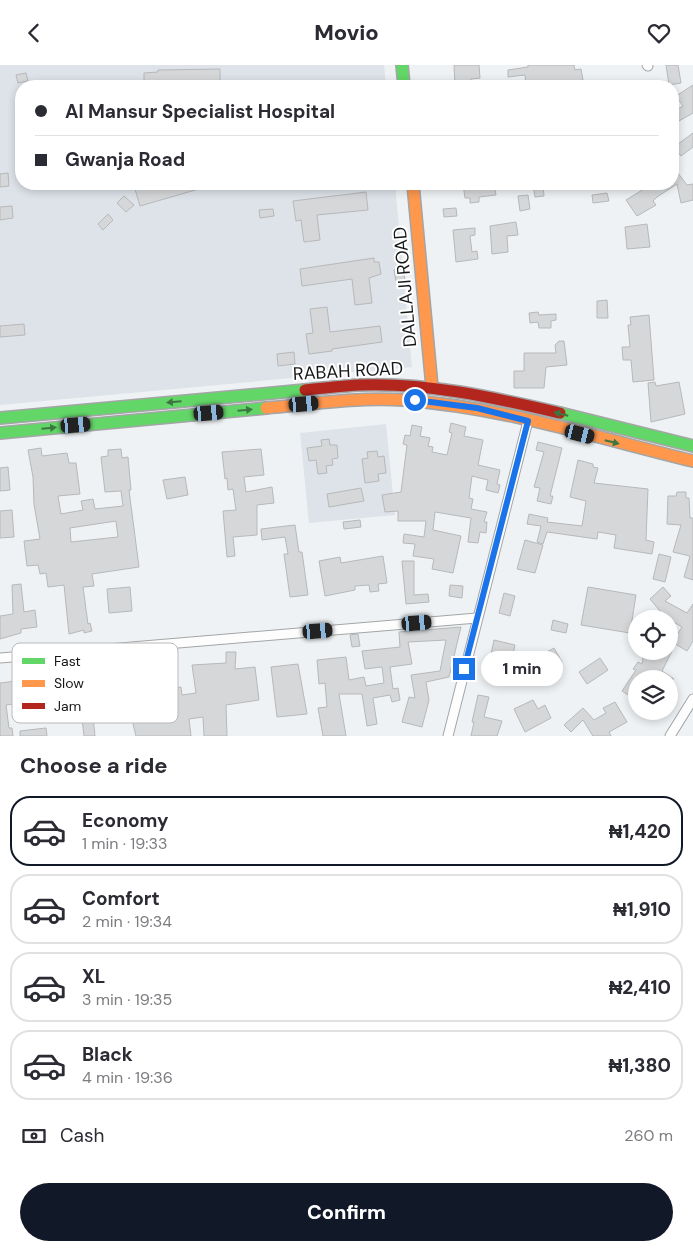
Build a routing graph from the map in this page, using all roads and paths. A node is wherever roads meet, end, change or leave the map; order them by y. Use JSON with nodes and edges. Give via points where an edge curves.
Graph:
{"nodes":[{"id":1,"x":402,"y":65,"type":"edge"},
{"id":2,"x":403,"y":80,"type":"edge"},
{"id":3,"x":414,"y":190,"type":"edge"},
{"id":4,"x":432,"y":387,"type":"junction"},
{"id":5,"x":0,"y":418,"type":"edge"},
{"id":6,"x":528,"y":421,"type":"junction"},
{"id":7,"x":0,"y":433,"type":"edge"},
{"id":8,"x":693,"y":446,"type":"edge"},
{"id":9,"x":693,"y":461,"type":"edge"},
{"id":10,"x":477,"y":618,"type":"junction"},
{"id":11,"x":178,"y":643,"type":"edge"},
{"id":12,"x":693,"y":699,"type":"edge"},
{"id":13,"x":448,"y":736,"type":"edge"},
{"id":14,"x":670,"y":736,"type":"edge"}],
"edges":[{"from":1,"to":2,"type":"main road"},
{"from":3,"to":4,"type":"main road","name":"DALLAJI ROAD"},
{"from":4,"to":5,"type":"main road","name":"RABAH ROAD","one_way":true,"via":[[359,385]]},
{"from":8,"to":4,"type":"main road","name":"RABAH ROAD","one_way":true,"via":[[475,393]]},
{"from":7,"to":6,"type":"main road","name":"RABAH ROAD","one_way":true,"via":[[361,399],[433,401]]},
{"from":6,"to":9,"type":"main road","name":"RABAH ROAD","one_way":true},
{"from":6,"to":10,"type":"street"},
{"from":10,"to":11,"type":"street"},
{"from":10,"to":13,"type":"street"},
{"from":12,"to":14,"type":"street"}]}
